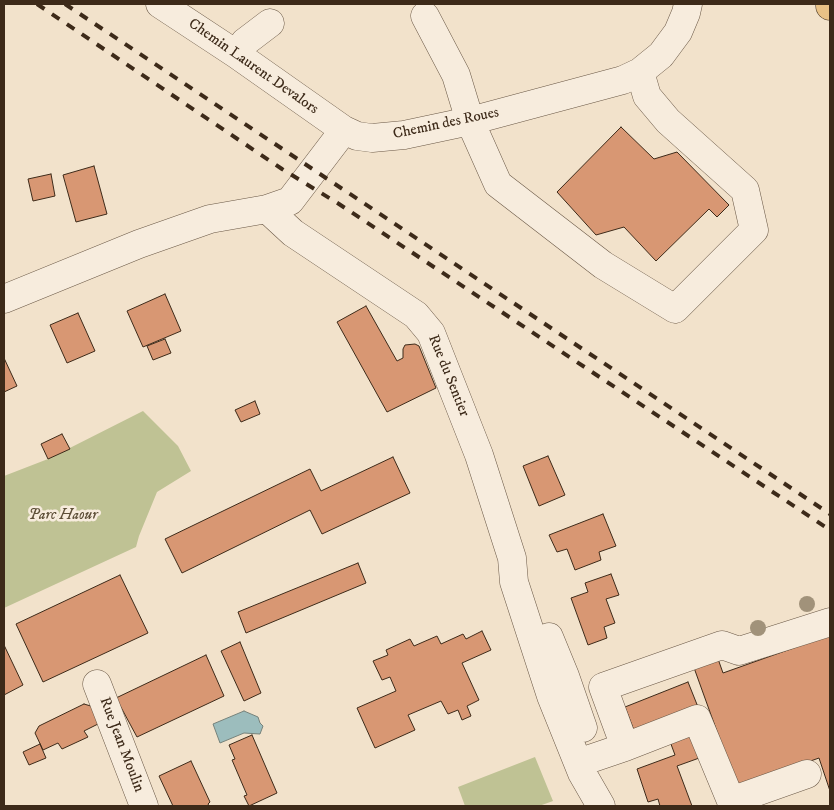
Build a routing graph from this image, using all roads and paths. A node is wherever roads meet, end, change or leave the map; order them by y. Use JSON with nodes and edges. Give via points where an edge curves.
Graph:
{"nodes":[{"id":1,"x":160,"y":4,"type":"edge"},
{"id":2,"x":688,"y":4,"type":"edge"},
{"id":3,"x":425,"y":16,"type":"dead end"},
{"id":4,"x":270,"y":23,"type":"dead end"},
{"id":5,"x":236,"y":54,"type":"junction"},
{"id":6,"x":640,"y":72,"type":"junction"},
{"id":7,"x":470,"y":121,"type":"junction"},
{"id":8,"x":344,"y":130,"type":"junction"},
{"id":9,"x":267,"y":209,"type":"junction"},
{"id":10,"x":4,"y":299,"type":"edge"},
{"id":11,"x":830,"y":622,"type":"edge"},
{"id":12,"x":97,"y":684,"type":"dead end"},
{"id":13,"x":625,"y":747,"type":"junction"},
{"id":14,"x":586,"y":761,"type":"junction"},
{"id":15,"x":807,"y":774,"type":"dead end"},
{"id":16,"x":600,"y":804,"type":"edge"},
{"id":17,"x":144,"y":806,"type":"edge"}],
"edges":[{"from":1,"to":5,"type":"street","name":"Chemin Laurent Devalors"},
{"from":2,"to":6,"type":"street","name":"Chemin des Roues","via":[[678,32],[661,55]]},
{"from":3,"to":7,"type":"street","via":[[456,75]]},
{"from":4,"to":5,"type":"street","via":[[245,42]]},
{"from":5,"to":8,"type":"street","name":"Chemin Laurent Devalors"},
{"from":6,"to":7,"type":"street","name":"Chemin des Roues","via":[[623,80]]},
{"from":6,"to":7,"type":"street","via":[[647,96],[668,121],[745,190],[754,230],[675,309],[603,265],[498,184]]},
{"from":7,"to":8,"type":"street","name":"Chemin des Roues","via":[[387,137],[357,136]]},
{"from":8,"to":9,"type":"street","via":[[290,202]]},
{"from":9,"to":10,"type":"street","via":[[201,222],[130,247]]},
{"from":9,"to":14,"type":"street","name":"Rue du Sentier","via":[[293,233],[416,315],[432,333],[479,455],[512,558],[514,582],[551,696]]},
{"from":11,"to":13,"type":"street","via":[[739,651],[722,645],[603,687]]},
{"from":12,"to":17,"type":"street","name":"Rue Jean Moulin"},
{"from":13,"to":14,"type":"street"},
{"from":13,"to":15,"type":"street","via":[[697,719],[731,801]]},
{"from":14,"to":16,"type":"street","name":"Rue du Sentier","via":[[582,773]]}]}
